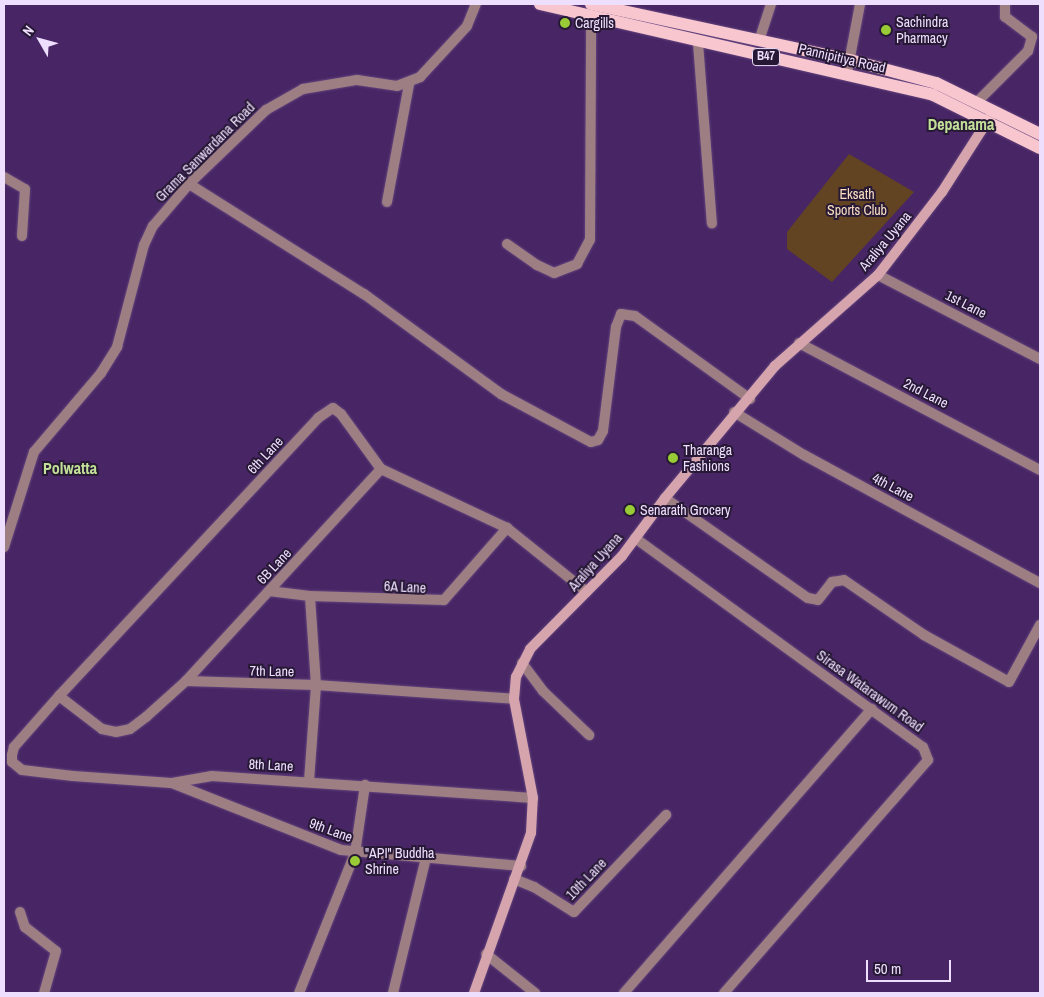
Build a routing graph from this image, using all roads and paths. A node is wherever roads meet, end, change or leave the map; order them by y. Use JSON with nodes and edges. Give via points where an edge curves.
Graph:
{"nodes":[{"id":1,"x":476,"y":4,"type":"edge"},
{"id":2,"x":540,"y":4,"type":"edge"},
{"id":3,"x":771,"y":4,"type":"edge"},
{"id":4,"x":860,"y":4,"type":"edge"},
{"id":5,"x":1005,"y":4,"type":"edge"},
{"id":6,"x":627,"y":8,"type":"edge"},
{"id":7,"x":591,"y":10,"type":"edge"},
{"id":8,"x":759,"y":41,"type":"junction"},
{"id":9,"x":698,"y":43,"type":"junction"},
{"id":10,"x":850,"y":60,"type":"junction"},
{"id":11,"x":847,"y":73,"type":"junction"},
{"id":12,"x":410,"y":84,"type":"junction"},
{"id":13,"x":978,"y":101,"type":"junction"},
{"id":14,"x":991,"y":115,"type":"junction"},
{"id":15,"x":1040,"y":134,"type":"edge"},
{"id":16,"x":1040,"y":148,"type":"edge"},
{"id":17,"x":4,"y":178,"type":"edge"},
{"id":18,"x":189,"y":184,"type":"junction"},
{"id":19,"x":387,"y":202,"type":"dead end"},
{"id":20,"x":712,"y":223,"type":"dead end"},
{"id":21,"x":22,"y":236,"type":"dead end"},
{"id":22,"x":507,"y":244,"type":"dead end"},
{"id":23,"x":878,"y":275,"type":"junction"},
{"id":24,"x":799,"y":342,"type":"junction"},
{"id":25,"x":1040,"y":359,"type":"edge"},
{"id":26,"x":750,"y":399,"type":"junction"},
{"id":27,"x":734,"y":412,"type":"junction"},
{"id":28,"x":381,"y":469,"type":"junction"},
{"id":29,"x":1040,"y":470,"type":"edge"},
{"id":30,"x":666,"y":498,"type":"junction"},
{"id":31,"x":506,"y":528,"type":"junction"},
{"id":32,"x":635,"y":538,"type":"junction"},
{"id":33,"x":4,"y":547,"type":"edge"},
{"id":34,"x":1040,"y":583,"type":"edge"},
{"id":35,"x":269,"y":591,"type":"junction"},
{"id":36,"x":587,"y":592,"type":"junction"},
{"id":37,"x":310,"y":596,"type":"junction"},
{"id":38,"x":1040,"y":625,"type":"edge"},
{"id":39,"x":522,"y":664,"type":"junction"},
{"id":40,"x":186,"y":681,"type":"junction"},
{"id":41,"x":316,"y":685,"type":"junction"},
{"id":42,"x":60,"y":696,"type":"junction"},
{"id":43,"x":514,"y":699,"type":"junction"},
{"id":44,"x":872,"y":709,"type":"junction"},
{"id":45,"x":588,"y":734,"type":"dead end"},
{"id":46,"x":12,"y":762,"type":"joint"},
{"id":47,"x":309,"y":781,"type":"junction"},
{"id":48,"x":171,"y":783,"type":"junction"},
{"id":49,"x":365,"y":786,"type":"junction"},
{"id":50,"x":533,"y":798,"type":"junction"},
{"id":51,"x":666,"y":815,"type":"dead end"},
{"id":52,"x":355,"y":853,"type":"junction"},
{"id":53,"x":426,"y":858,"type":"junction"},
{"id":54,"x":520,"y":866,"type":"junction"},
{"id":55,"x":514,"y":879,"type":"junction"},
{"id":56,"x":20,"y":912,"type":"dead end"},
{"id":57,"x":486,"y":954,"type":"junction"},
{"id":58,"x":44,"y":993,"type":"edge"},
{"id":59,"x":299,"y":993,"type":"edge"},
{"id":60,"x":393,"y":993,"type":"edge"},
{"id":61,"x":474,"y":993,"type":"edge"},
{"id":62,"x":535,"y":993,"type":"edge"},
{"id":63,"x":624,"y":993,"type":"edge"},
{"id":64,"x":724,"y":993,"type":"edge"}],
"edges":[{"from":1,"to":12,"type":"street","via":[[467,26]]},
{"from":2,"to":7,"type":"main road","name":"Pannipitiya Road","number":"B47"},
{"from":3,"to":8,"type":"street"},
{"from":4,"to":10,"type":"street"},
{"from":5,"to":13,"type":"street","via":[[1005,17],[1032,37],[1028,51]]},
{"from":6,"to":7,"type":"main road","name":"Pannipitiya Road","number":"B47"},
{"from":6,"to":8,"type":"main road","name":"Pannipitiya Road","number":"B47"},
{"from":7,"to":9,"type":"main road","name":"Pannipitiya Road","number":"B47"},
{"from":7,"to":22,"type":"street","via":[[590,240],[577,264],[554,273]]},
{"from":8,"to":10,"type":"main road","name":"Pannipitiya Road","number":"B47"},
{"from":9,"to":11,"type":"main road","name":"Pannipitiya Road","number":"B47"},
{"from":9,"to":20,"type":"street"},
{"from":10,"to":11,"type":"street"},
{"from":10,"to":13,"type":"main road","name":"Pannipitiya Road","number":"B47","via":[[936,84]]},
{"from":11,"to":14,"type":"main road","name":"Pannipitiya Road","number":"B47","via":[[933,95]]},
{"from":12,"to":18,"type":"street","name":"Grama Sanwardana Road","via":[[397,86],[357,80],[303,89],[266,110]]},
{"from":12,"to":19,"type":"street"},
{"from":13,"to":14,"type":"main road","name":"Pannipitiya Road","number":"B47"},
{"from":14,"to":15,"type":"main road","name":"Pannipitiya Road","number":"B47"},
{"from":14,"to":16,"type":"main road","name":"Pannipitiya Road","number":"B47"},
{"from":14,"to":23,"type":"street","name":"Araliya Uyana","via":[[942,192]]},
{"from":17,"to":21,"type":"street","via":[[25,189]]},
{"from":18,"to":26,"type":"street","via":[[364,294],[501,394],[591,442],[598,440],[603,431],[616,327],[621,314],[635,316]]},
{"from":18,"to":33,"type":"street","name":"Grama Sanwardana Road","via":[[153,226],[144,246],[117,347],[101,373],[34,452]]},
{"from":23,"to":24,"type":"street","name":"Araliya Uyana"},
{"from":23,"to":25,"type":"street","name":"1st Lane"},
{"from":24,"to":26,"type":"street","name":"Araliya Uyana","via":[[775,366]]},
{"from":24,"to":29,"type":"street","name":"2nd Lane"},
{"from":26,"to":27,"type":"street","name":"Araliya Uyana"},
{"from":27,"to":30,"type":"street","name":"Araliya Uyana"},
{"from":27,"to":34,"type":"street","name":"4th Lane","via":[[804,455]]},
{"from":28,"to":31,"type":"street","name":"6th Lane"},
{"from":28,"to":35,"type":"street","name":"6B Lane"},
{"from":28,"to":42,"type":"street","name":"6th Lane","via":[[338,410],[326,411]]},
{"from":30,"to":32,"type":"street","name":"Araliya Uyana"},
{"from":30,"to":38,"type":"street","via":[[808,598],[818,600],[832,582],[844,580],[924,635],[1009,682]]},
{"from":31,"to":36,"type":"street","name":"6th Lane"},
{"from":31,"to":37,"type":"street","name":"6A Lane","via":[[444,600]]},
{"from":32,"to":36,"type":"street","name":"Araliya Uyana"},
{"from":32,"to":44,"type":"street","name":"Sirasa Watarawum Road"},
{"from":35,"to":37,"type":"street","name":"6A Lane"},
{"from":35,"to":40,"type":"street","name":"6B Lane"},
{"from":36,"to":39,"type":"street","name":"Araliya Uyana","via":[[530,649]]},
{"from":37,"to":41,"type":"street"},
{"from":39,"to":43,"type":"street","name":"Araliya Uyana","via":[[516,678]]},
{"from":39,"to":45,"type":"street","via":[[543,691]]},
{"from":40,"to":41,"type":"street","name":"7th Lane"},
{"from":40,"to":42,"type":"street","via":[[130,729],[116,732],[102,729]]},
{"from":41,"to":43,"type":"street","name":"7th Lane"},
{"from":41,"to":47,"type":"street"},
{"from":42,"to":46,"type":"street","name":"6th Lane","via":[[14,747]]},
{"from":43,"to":50,"type":"street","name":"Araliya Uyana"},
{"from":44,"to":63,"type":"street"},
{"from":44,"to":64,"type":"street","name":"Sirasa Watarawum Road","via":[[923,747],[928,760]]},
{"from":46,"to":48,"type":"street","name":"8th Lane","via":[[22,770]]},
{"from":47,"to":48,"type":"street","name":"8th Lane","via":[[212,776]]},
{"from":47,"to":49,"type":"street","name":"8th Lane"},
{"from":48,"to":52,"type":"street","name":"9th Lane"},
{"from":49,"to":50,"type":"street","name":"8th Lane"},
{"from":49,"to":52,"type":"street"},
{"from":50,"to":54,"type":"street","name":"Araliya Uyana","via":[[531,833]]},
{"from":51,"to":55,"type":"street","name":"10th Lane","via":[[574,912],[534,887]]},
{"from":52,"to":53,"type":"street","name":"9th Lane"},
{"from":52,"to":59,"type":"street"},
{"from":53,"to":54,"type":"street","name":"9th Lane"},
{"from":53,"to":60,"type":"street"},
{"from":54,"to":55,"type":"street","name":"Araliya Uyana"},
{"from":55,"to":57,"type":"street","name":"Araliya Uyana"},
{"from":56,"to":58,"type":"street","via":[[26,928],[56,951]]},
{"from":57,"to":61,"type":"street","name":"Araliya Uyana"},
{"from":57,"to":62,"type":"street"}]}
